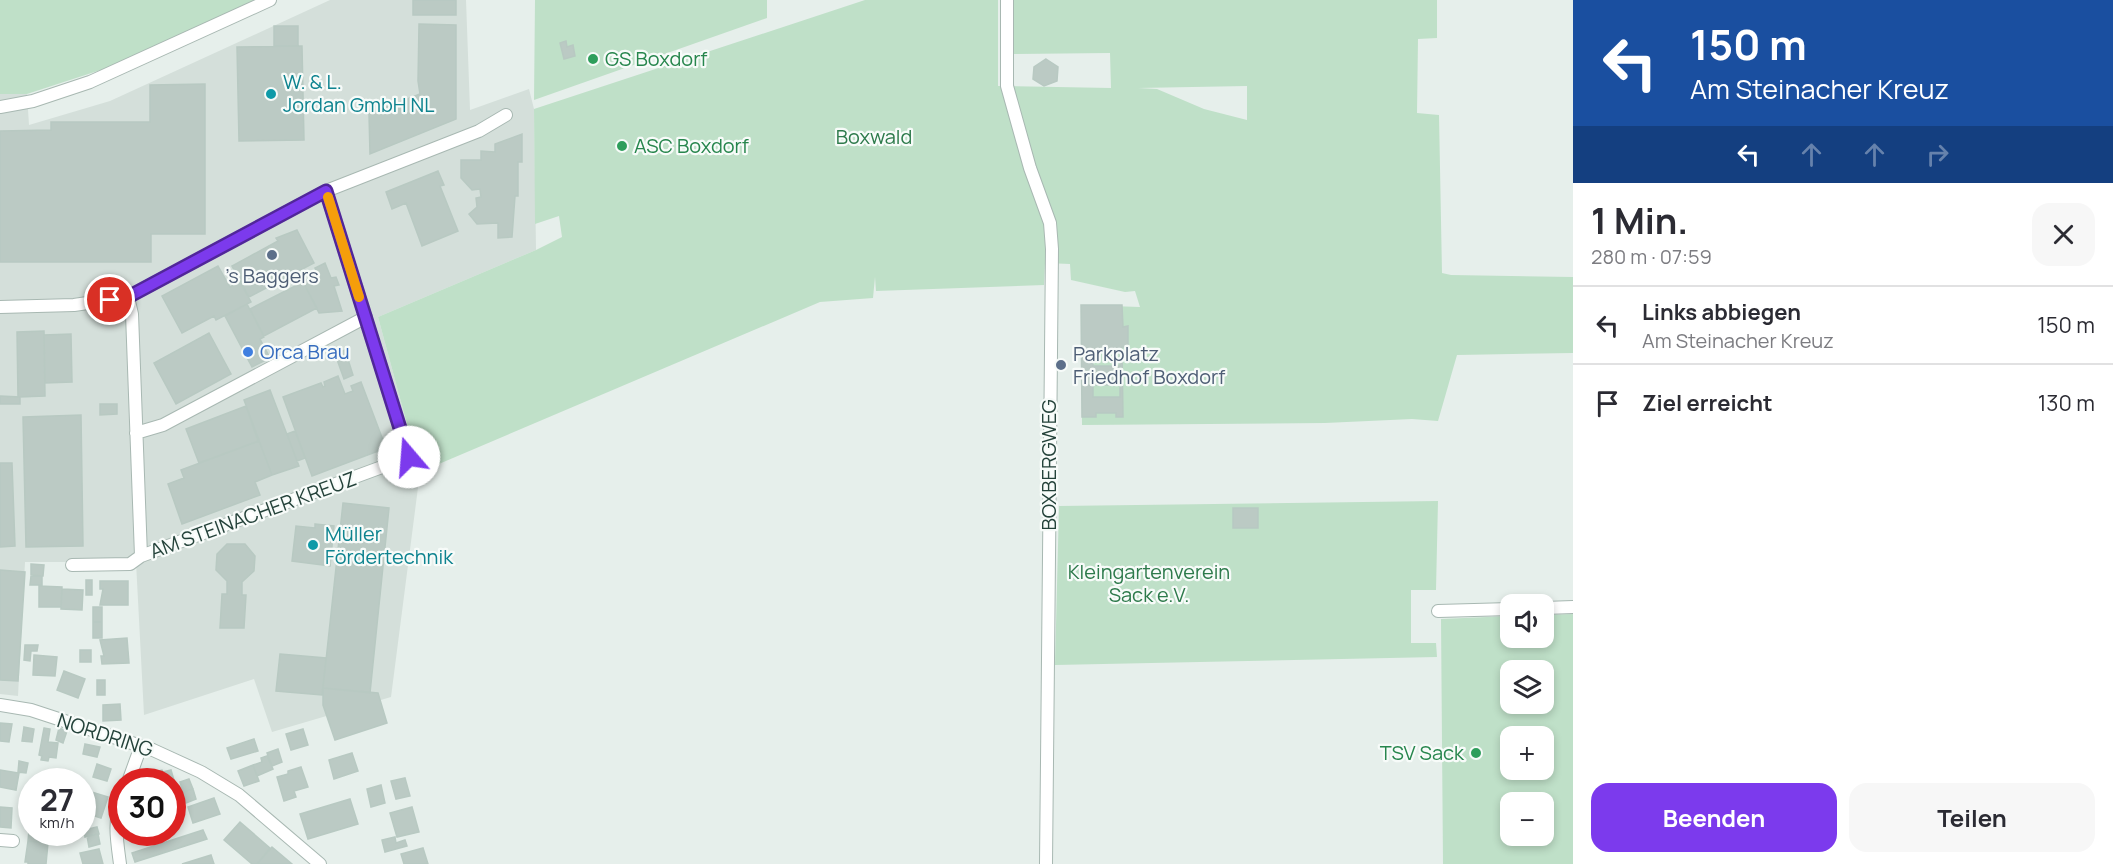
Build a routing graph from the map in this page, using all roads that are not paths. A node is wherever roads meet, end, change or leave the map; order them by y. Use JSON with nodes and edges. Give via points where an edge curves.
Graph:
{"nodes":[{"id":1,"x":270,"y":0,"type":"edge"},
{"id":2,"x":1007,"y":0,"type":"edge"},
{"id":3,"x":0,"y":107,"type":"edge"},
{"id":4,"x":506,"y":115,"type":"dead end"},
{"id":5,"x":326,"y":191,"type":"junction"},
{"id":6,"x":128,"y":297,"type":"junction"},
{"id":7,"x":0,"y":307,"type":"edge"},
{"id":8,"x":366,"y":317,"type":"junction"},
{"id":9,"x":136,"y":433,"type":"junction"},
{"id":10,"x":141,"y":556,"type":"junction"},
{"id":11,"x":72,"y":565,"type":"dead end"},
{"id":12,"x":1573,"y":607,"type":"edge"},
{"id":13,"x":1554,"y":608,"type":"edge"},
{"id":14,"x":1500,"y":609,"type":"edge"},
{"id":15,"x":1438,"y":611,"type":"dead end"},
{"id":16,"x":0,"y":705,"type":"edge"},
{"id":17,"x":141,"y":746,"type":"junction"},
{"id":18,"x":133,"y":768,"type":"edge"},
{"id":19,"x":0,"y":840,"type":"edge"},
{"id":20,"x":13,"y":841,"type":"dead end"},
{"id":21,"x":117,"y":846,"type":"edge"},
{"id":22,"x":120,"y":864,"type":"edge"},
{"id":23,"x":320,"y":864,"type":"edge"},
{"id":24,"x":1046,"y":864,"type":"edge"}],
"edges":[{"from":1,"to":3,"type":"street","via":[[90,82],[33,101]]},
{"from":2,"to":24,"type":"street","name":"BOXBERGWEG","via":[[1007,86],[1050,223],[1052,249]]},
{"from":4,"to":5,"type":"street","via":[[479,130]]},
{"from":5,"to":6,"type":"street"},
{"from":5,"to":8,"type":"street","name":"AM STEINACHER KREUZ"},
{"from":6,"to":7,"type":"street","via":[[74,305]]},
{"from":6,"to":9,"type":"street","name":"AM STEINACHER KREUZ"},
{"from":8,"to":9,"type":"street","via":[[163,425]]},
{"from":8,"to":10,"type":"street","name":"AM STEINACHER KREUZ","via":[[409,457]]},
{"from":9,"to":10,"type":"street","name":"AM STEINACHER KREUZ"},
{"from":10,"to":11,"type":"street","via":[[130,564]]},
{"from":12,"to":13,"type":"street"},
{"from":14,"to":15,"type":"street"},
{"from":16,"to":17,"type":"street","name":"NORDRING","via":[[31,710]]},
{"from":17,"to":18,"type":"street"},
{"from":17,"to":23,"type":"street","name":"NORDRING","via":[[201,772],[239,795]]},
{"from":19,"to":20,"type":"street"},
{"from":21,"to":22,"type":"street"}]}
